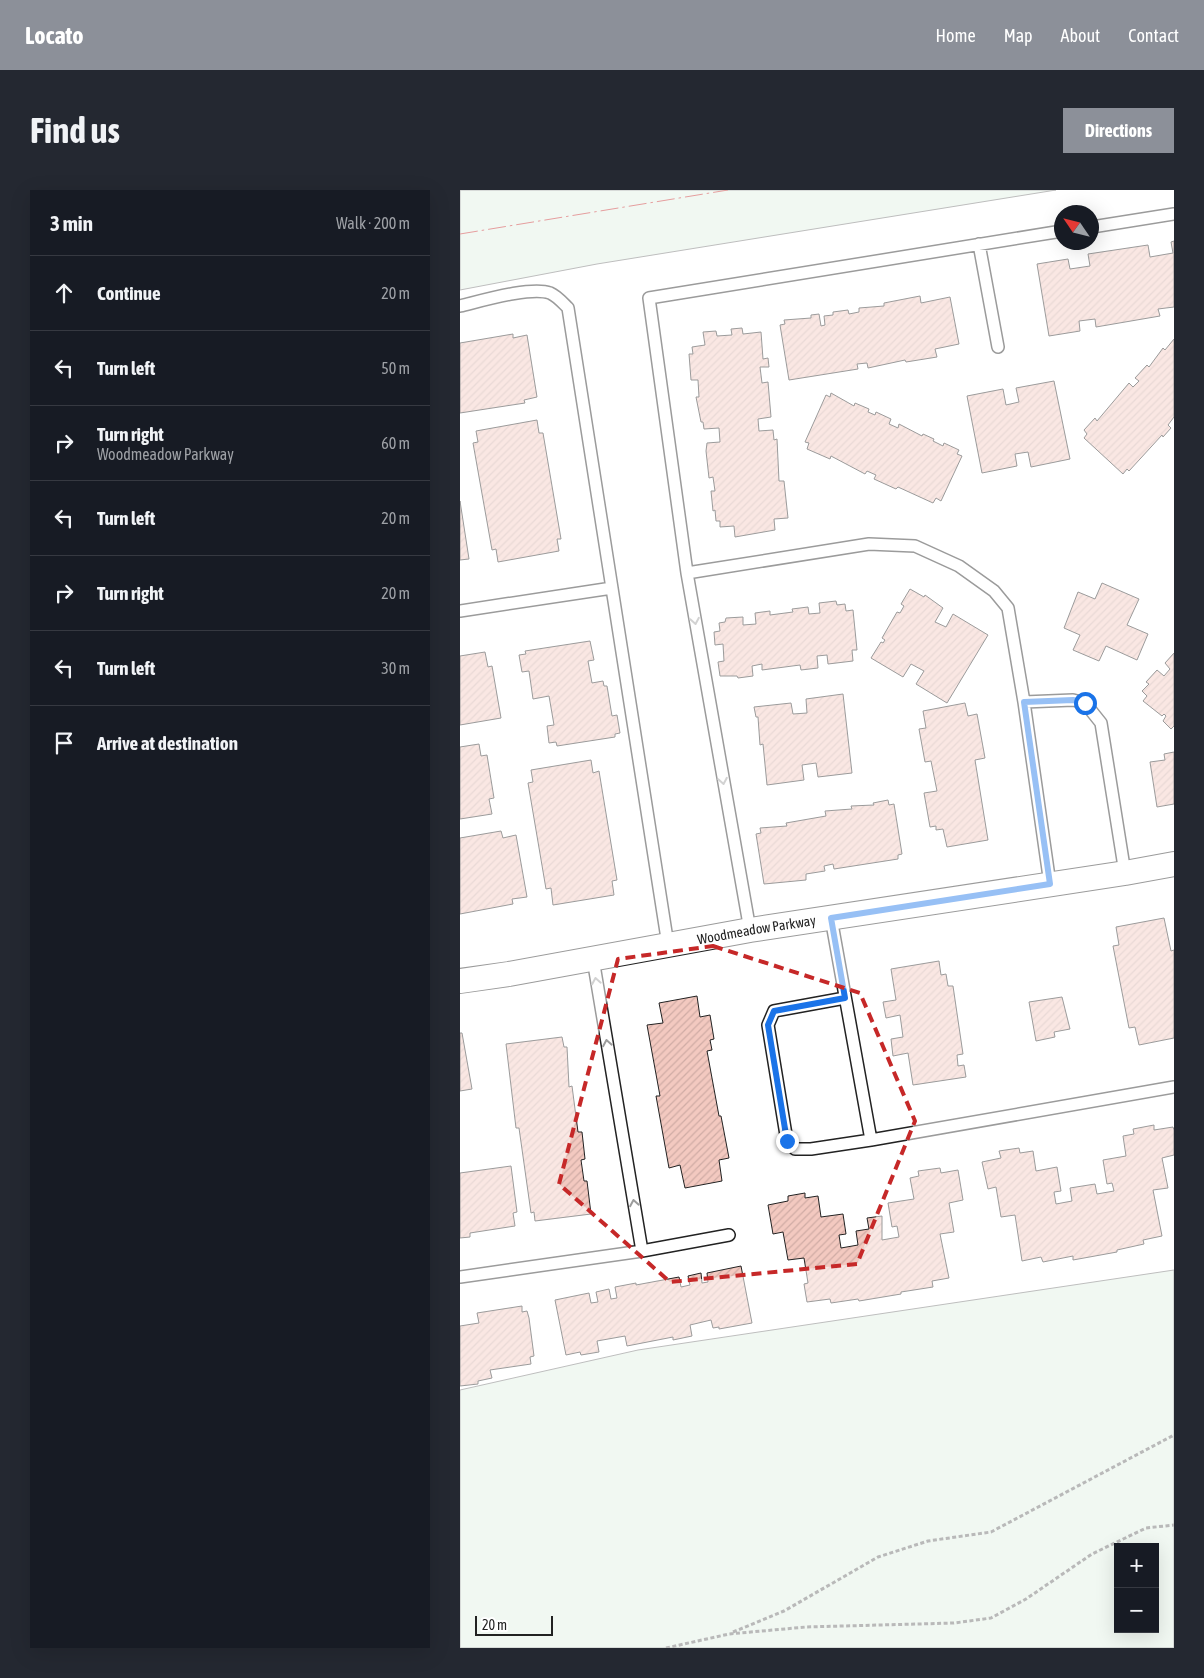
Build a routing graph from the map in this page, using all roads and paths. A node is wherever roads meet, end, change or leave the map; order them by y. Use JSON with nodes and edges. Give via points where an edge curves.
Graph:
{"nodes":[{"id":1,"x":1174,"y":214,"type":"edge"},
{"id":2,"x":1099,"y":226,"type":"edge"},
{"id":3,"x":1054,"y":232,"type":"edge"},
{"id":4,"x":979,"y":244,"type":"junction"},
{"id":5,"x":460,"y":306,"type":"edge"},
{"id":6,"x":998,"y":347,"type":"dead end"},
{"id":7,"x":687,"y":573,"type":"junction"},
{"id":8,"x":612,"y":588,"type":"junction"},
{"id":9,"x":460,"y":612,"type":"edge"},
{"id":10,"x":1024,"y":702,"type":"junction"},
{"id":11,"x":1174,"y":864,"type":"edge"},
{"id":12,"x":1125,"y":873,"type":"junction"},
{"id":13,"x":1050,"y":884,"type":"junction"},
{"id":14,"x":831,"y":918,"type":"junction"},
{"id":15,"x":750,"y":930,"type":"junction"},
{"id":16,"x":668,"y":945,"type":"junction"},
{"id":17,"x":593,"y":959,"type":"junction"},
{"id":18,"x":460,"y":981,"type":"edge"},
{"id":19,"x":845,"y":998,"type":"junction"},
{"id":20,"x":1174,"y":1087,"type":"edge"},
{"id":21,"x":871,"y":1140,"type":"junction"},
{"id":22,"x":729,"y":1236,"type":"dead end"},
{"id":23,"x":642,"y":1251,"type":"junction"},
{"id":24,"x":460,"y":1277,"type":"edge"},
{"id":25,"x":1174,"y":1435,"type":"edge"},
{"id":26,"x":1174,"y":1525,"type":"edge"},
{"id":27,"x":729,"y":1634,"type":"junction"},
{"id":28,"x":666,"y":1648,"type":"edge"}],
"edges":[{"from":1,"to":2,"type":"lane"},
{"from":3,"to":4,"type":"lane"},
{"from":4,"to":6,"type":"lane"},
{"from":4,"to":7,"type":"lane","via":[[649,298]]},
{"from":5,"to":8,"type":"lane","via":[[529,292],[549,293],[568,308]]},
{"from":7,"to":10,"type":"lane","via":[[869,544],[915,546],[959,566],[994,591],[1008,608]]},
{"from":7,"to":15,"type":"lane","one_way":true},
{"from":8,"to":9,"type":"lane"},
{"from":8,"to":16,"type":"lane"},
{"from":10,"to":12,"type":"lane","via":[[1073,700],[1085,703],[1101,723]]},
{"from":10,"to":13,"type":"lane"},
{"from":11,"to":12,"type":"street","name":"Woodmeadow Parkway"},
{"from":12,"to":13,"type":"street","name":"Woodmeadow Parkway"},
{"from":13,"to":14,"type":"street","name":"Woodmeadow Parkway"},
{"from":14,"to":15,"type":"street","name":"Woodmeadow Parkway"},
{"from":14,"to":19,"type":"lane"},
{"from":15,"to":16,"type":"street","name":"Woodmeadow Parkway"},
{"from":16,"to":17,"type":"street","name":"Woodmeadow Parkway"},
{"from":17,"to":18,"type":"street","name":"Woodmeadow Parkway"},
{"from":23,"to":17,"type":"lane","one_way":true},
{"from":19,"to":21,"type":"lane"},
{"from":19,"to":21,"type":"lane","via":[[774,1011],[768,1025],[787,1141],[795,1149],[811,1149]]},
{"from":20,"to":21,"type":"lane"},
{"from":22,"to":23,"type":"lane"},
{"from":23,"to":24,"type":"lane"},
{"from":25,"to":27,"type":"path","via":[[991,1532],[928,1541],[878,1556],[784,1610]]},
{"from":26,"to":27,"type":"path","via":[[1146,1528],[1092,1554],[1026,1600],[991,1618],[954,1623],[806,1627]]},
{"from":27,"to":28,"type":"path"}]}
